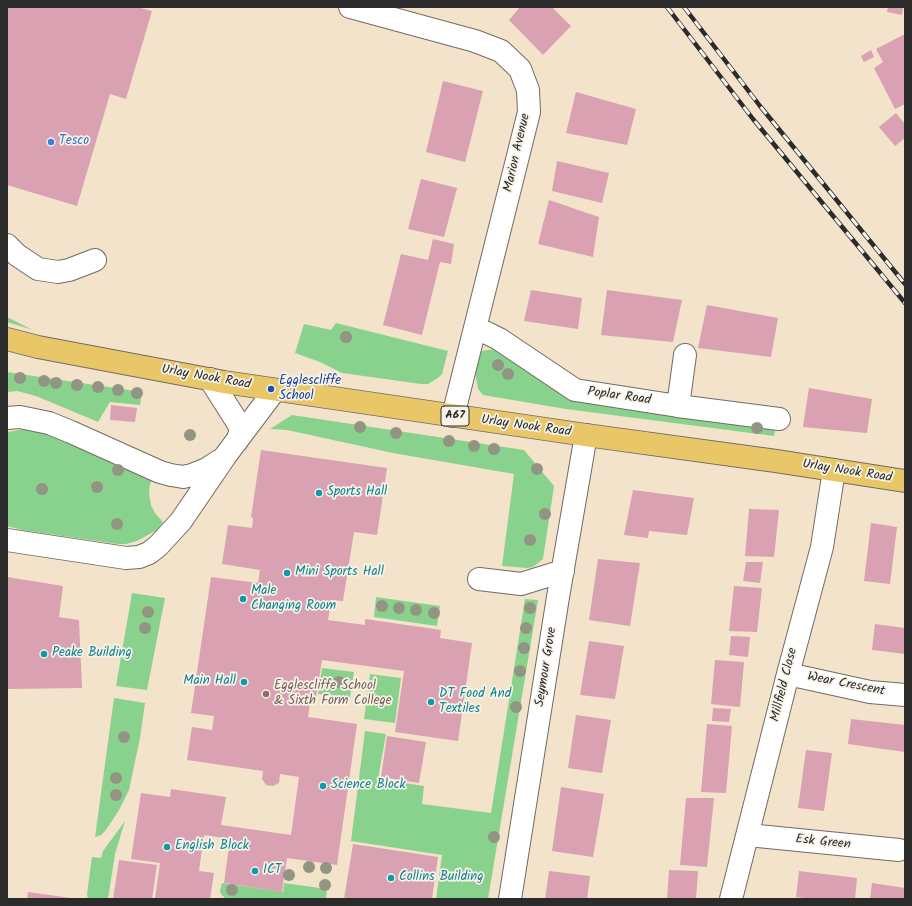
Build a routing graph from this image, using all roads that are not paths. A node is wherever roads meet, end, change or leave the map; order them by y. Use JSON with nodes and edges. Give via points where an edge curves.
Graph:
{"nodes":[{"id":1,"x":350,"y":7,"type":"edge"},
{"id":2,"x":7,"y":245,"type":"edge"},
{"id":3,"x":95,"y":260,"type":"dead end"},
{"id":4,"x":475,"y":330,"type":"junction"},
{"id":5,"x":7,"y":339,"type":"edge"},
{"id":6,"x":686,"y":355,"type":"dead end"},
{"id":7,"x":210,"y":379,"type":"junction"},
{"id":8,"x":275,"y":390,"type":"junction"},
{"id":9,"x":678,"y":406,"type":"junction"},
{"id":10,"x":453,"y":416,"type":"junction"},
{"id":11,"x":7,"y":418,"type":"edge"},
{"id":12,"x":779,"y":419,"type":"dead end"},
{"id":13,"x":586,"y":435,"type":"junction"},
{"id":14,"x":232,"y":448,"type":"junction"},
{"id":15,"x":834,"y":470,"type":"junction"},
{"id":16,"x":905,"y":481,"type":"edge"},
{"id":17,"x":7,"y":540,"type":"edge"},
{"id":18,"x":563,"y":571,"type":"junction"},
{"id":19,"x":479,"y":578,"type":"dead end"},
{"id":20,"x":788,"y":674,"type":"junction"},
{"id":21,"x":905,"y":695,"type":"edge"},
{"id":22,"x":748,"y":835,"type":"junction"},
{"id":23,"x":899,"y":850,"type":"dead end"},
{"id":24,"x":510,"y":899,"type":"edge"},
{"id":25,"x":731,"y":899,"type":"edge"}],
"edges":[{"from":1,"to":4,"type":"street","name":"Marion Avenue","via":[[475,41],[500,51],[520,70],[528,90],[529,112]]},
{"from":2,"to":3,"type":"street","via":[[38,269],[58,272]]},
{"from":4,"to":9,"type":"street","name":"Poplar Road","via":[[499,339],[575,390]]},
{"from":4,"to":10,"type":"street","name":"Marion Avenue"},
{"from":5,"to":7,"type":"main road","name":"Urlay Nook Road","number":"A67"},
{"from":6,"to":9,"type":"street"},
{"from":7,"to":8,"type":"main road","name":"Urlay Nook Road","number":"A67"},
{"from":7,"to":14,"type":"street","via":[[240,427],[240,433]]},
{"from":8,"to":10,"type":"main road","name":"Urlay Nook Road","number":"A67"},
{"from":8,"to":14,"type":"street"},
{"from":9,"to":12,"type":"street","name":"Poplar Road"},
{"from":10,"to":13,"type":"main road","name":"Urlay Nook Road","number":"A67"},
{"from":11,"to":14,"type":"street","via":[[20,416],[49,423],[160,472],[183,477],[208,469]]},
{"from":13,"to":15,"type":"main road","name":"Urlay Nook Road","number":"A67"},
{"from":13,"to":18,"type":"street","name":"Seymour Grove"},
{"from":14,"to":17,"type":"street","via":[[181,521],[158,546],[144,555],[126,558]]},
{"from":15,"to":16,"type":"main road","name":"Urlay Nook Road","number":"A67"},
{"from":15,"to":20,"type":"street","name":"Millfield Close","via":[[822,547]]},
{"from":18,"to":19,"type":"street","via":[[521,584]]},
{"from":18,"to":24,"type":"street","name":"Seymour Grove"},
{"from":20,"to":21,"type":"street","name":"Wear Crescent","via":[[870,692]]},
{"from":20,"to":22,"type":"street","name":"Millfield Close"},
{"from":22,"to":23,"type":"street","name":"Esk Green"},
{"from":22,"to":25,"type":"street","name":"Millfield Close"}]}
